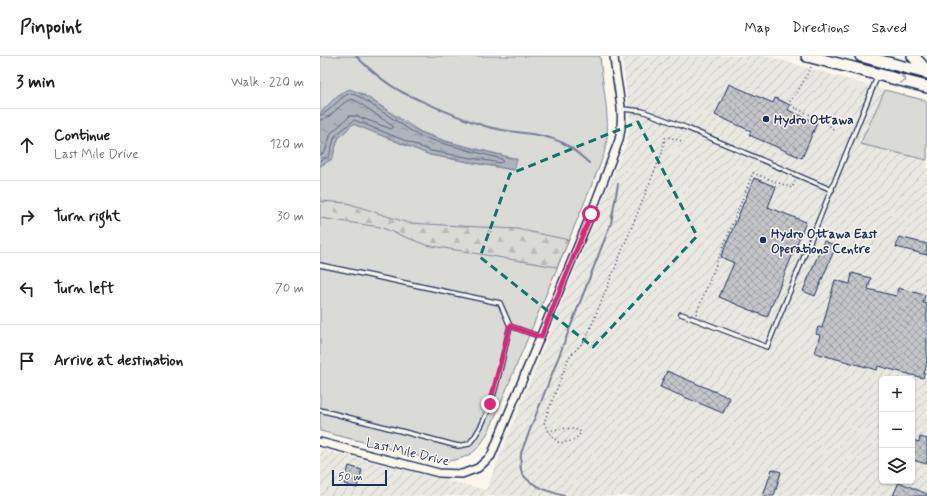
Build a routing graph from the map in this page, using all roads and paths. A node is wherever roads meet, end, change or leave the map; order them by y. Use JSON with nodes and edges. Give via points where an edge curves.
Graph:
{"nodes":[{"id":1,"x":614,"y":56,"type":"edge"},
{"id":2,"x":808,"y":56,"type":"edge"},
{"id":3,"x":861,"y":56,"type":"edge"},
{"id":4,"x":913,"y":56,"type":"edge"},
{"id":5,"x":885,"y":59,"type":"edge"},
{"id":6,"x":811,"y":67,"type":"dead end"},
{"id":7,"x":927,"y":72,"type":"edge"},
{"id":8,"x":878,"y":74,"type":"junction"},
{"id":9,"x":927,"y":87,"type":"edge"},
{"id":10,"x":622,"y":109,"type":"junction"},
{"id":11,"x":833,"y":129,"type":"dead end"},
{"id":12,"x":682,"y":141,"type":"dead end"},
{"id":13,"x":798,"y":175,"type":"junction"},
{"id":14,"x":832,"y":190,"type":"junction"},
{"id":15,"x":320,"y":265,"type":"edge"},
{"id":16,"x":680,"y":314,"type":"dead end"},
{"id":17,"x":694,"y":319,"type":"junction"},
{"id":18,"x":510,"y":326,"type":"junction"},
{"id":19,"x":541,"y":337,"type":"junction"},
{"id":20,"x":320,"y":410,"type":"edge"},
{"id":21,"x":548,"y":431,"type":"junction"},
{"id":22,"x":320,"y":442,"type":"edge"}],
"edges":[{"from":1,"to":10,"type":"street","name":"Last Mile Drive"},
{"from":2,"to":8,"type":"main road"},
{"from":3,"to":5,"type":"main road"},
{"from":4,"to":7,"type":"main road"},
{"from":5,"to":7,"type":"main road"},
{"from":5,"to":8,"type":"main road"},
{"from":6,"to":11,"type":"path","via":[[806,80],[790,101],[792,107],[824,121]]},
{"from":8,"to":9,"type":"main road","one_way":true},
{"from":8,"to":14,"type":"lane"},
{"from":10,"to":13,"type":"lane","via":[[642,111]]},
{"from":10,"to":19,"type":"street","name":"Last Mile Drive","via":[[622,127],[612,160]]},
{"from":12,"to":21,"type":"path","via":[[665,138],[662,153],[586,339],[574,350],[565,365],[544,422]]},
{"from":13,"to":14,"type":"lane"},
{"from":13,"to":17,"type":"path","via":[[792,188],[753,173]]},
{"from":14,"to":17,"type":"lane","via":[[767,347]]},
{"from":15,"to":18,"type":"lane","via":[[500,303]]},
{"from":16,"to":17,"type":"lane"},
{"from":18,"to":19,"type":"lane"},
{"from":18,"to":20,"type":"lane","via":[[490,404],[470,444],[458,446]]},
{"from":19,"to":22,"type":"street","name":"Last Mile Drive","via":[[491,456],[478,468],[462,474],[438,473]]},
{"from":21,"to":21,"type":"path","via":[[559,443],[576,439],[581,432],[558,428]]}]}
